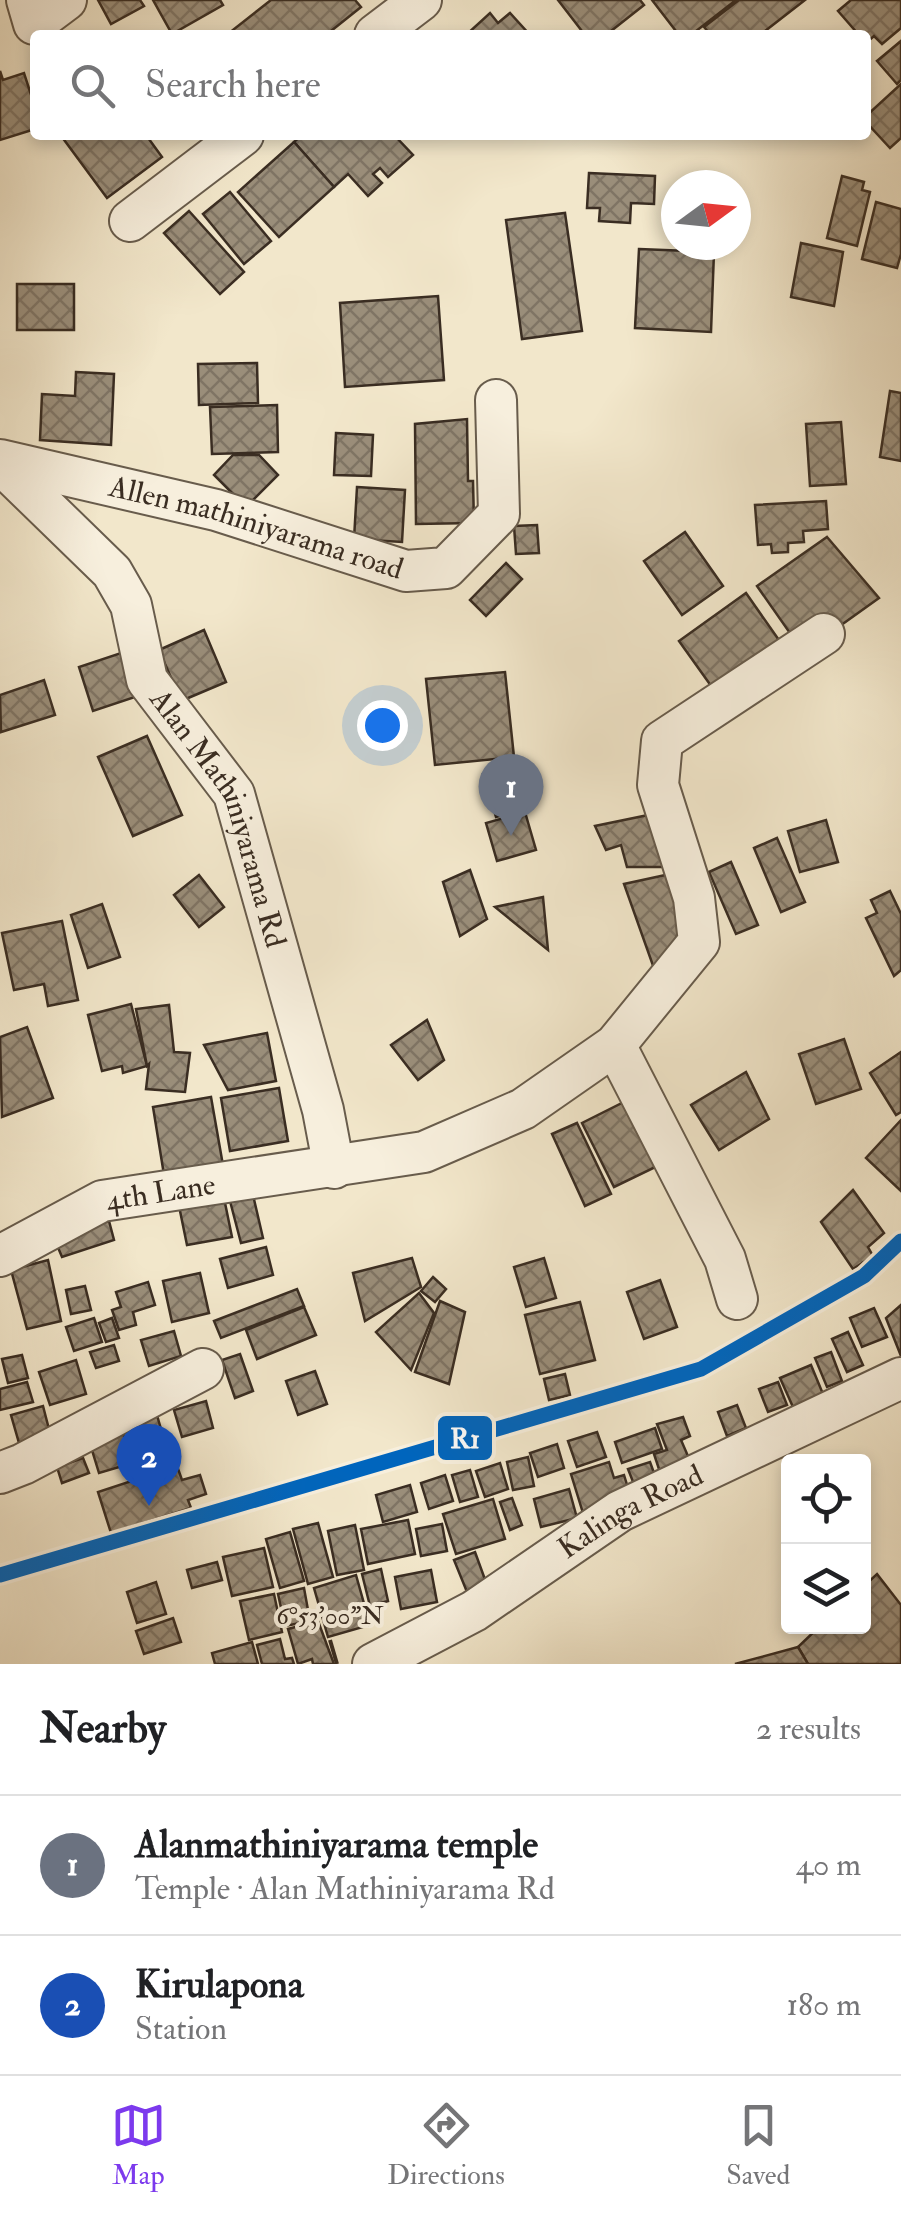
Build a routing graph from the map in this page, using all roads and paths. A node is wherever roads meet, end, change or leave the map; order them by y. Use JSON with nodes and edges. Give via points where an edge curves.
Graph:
{"nodes":[{"id":1,"x":27,"y":0,"type":"edge"},
{"id":2,"x":66,"y":0,"type":"edge"},
{"id":3,"x":421,"y":0,"type":"edge"},
{"id":4,"x":382,"y":30,"type":"edge"},
{"id":5,"x":236,"y":140,"type":"edge"},
{"id":6,"x":130,"y":221,"type":"dead end"},
{"id":7,"x":496,"y":400,"type":"dead end"},
{"id":8,"x":0,"y":462,"type":"edge"},
{"id":9,"x":824,"y":634,"type":"dead end"},
{"id":10,"x":615,"y":1045,"type":"junction"},
{"id":11,"x":334,"y":1168,"type":"junction"},
{"id":12,"x":0,"y":1256,"type":"edge"},
{"id":13,"x":737,"y":1298,"type":"dead end"},
{"id":14,"x":203,"y":1368,"type":"dead end"},
{"id":15,"x":901,"y":1378,"type":"edge"},
{"id":16,"x":0,"y":1473,"type":"edge"},
{"id":17,"x":373,"y":1664,"type":"edge"}],
"edges":[{"from":1,"to":2,"type":"street","via":[[34,24]]},
{"from":3,"to":4,"type":"street"},
{"from":5,"to":6,"type":"street"},
{"from":7,"to":8,"type":"street","name":"Allen mathiniyarama road","via":[[498,514],[446,568],[406,570],[216,510]]},
{"from":8,"to":11,"type":"street","name":"Alan Mathiniyarama Rd","via":[[112,572],[131,605],[146,680],[234,794]]},
{"from":9,"to":10,"type":"street","name":"4th Lane","via":[[662,741],[658,785],[694,898],[699,942]]},
{"from":10,"to":11,"type":"street","name":"4th Lane","via":[[523,1108],[424,1152]]},
{"from":10,"to":13,"type":"street","via":[[724,1259]]},
{"from":11,"to":12,"type":"street","name":"4th Lane","via":[[102,1201]]},
{"from":14,"to":16,"type":"street"},
{"from":15,"to":17,"type":"street","name":"Kalinga Road","via":[[620,1511],[474,1611]]}]}
